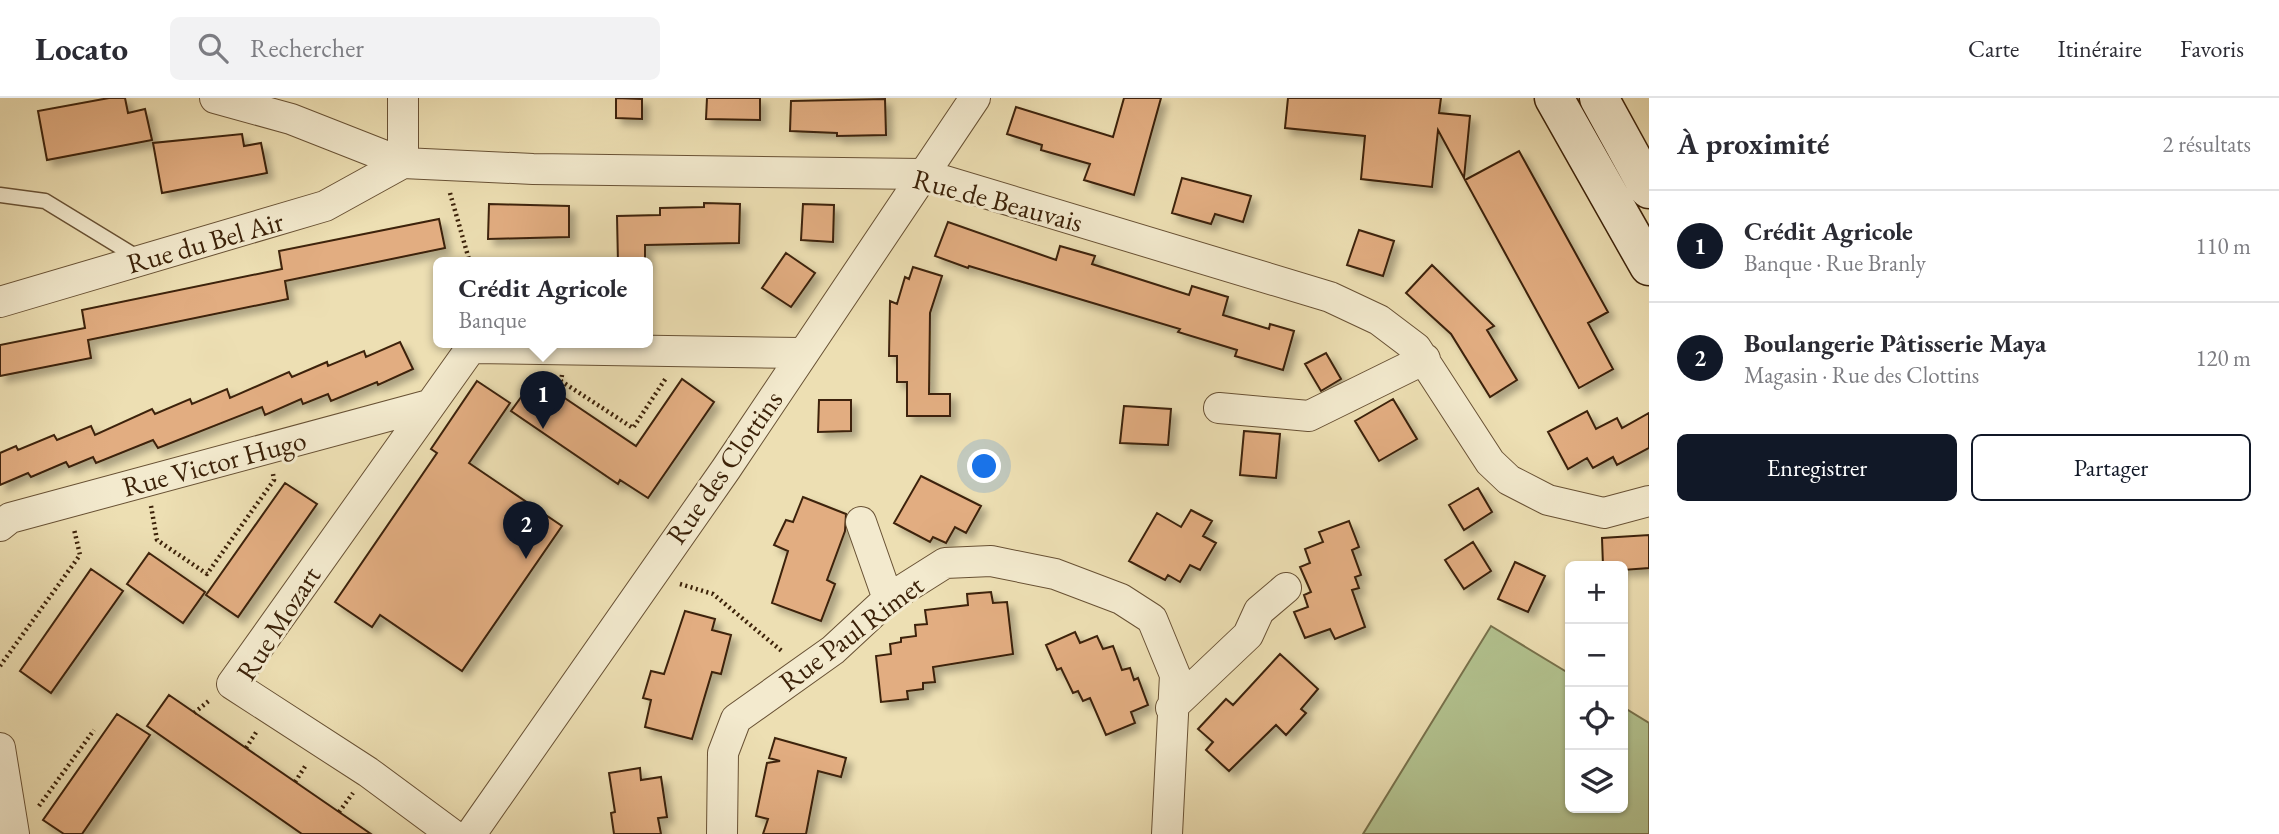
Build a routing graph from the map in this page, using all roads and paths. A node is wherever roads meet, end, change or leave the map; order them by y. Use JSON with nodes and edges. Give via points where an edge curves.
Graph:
{"nodes":[{"id":1,"x":215,"y":98,"type":"edge"},
{"id":2,"x":403,"y":98,"type":"edge"},
{"id":3,"x":975,"y":98,"type":"edge"},
{"id":4,"x":1554,"y":98,"type":"edge"},
{"id":5,"x":1599,"y":98,"type":"edge"},
{"id":6,"x":403,"y":163,"type":"junction"},
{"id":7,"x":442,"y":165,"type":"junction"},
{"id":8,"x":922,"y":174,"type":"junction"},
{"id":9,"x":1649,"y":189,"type":"edge"},
{"id":10,"x":0,"y":195,"type":"edge"},
{"id":11,"x":468,"y":257,"type":"edge"},
{"id":12,"x":142,"y":260,"type":"junction"},
{"id":13,"x":1649,"y":265,"type":"edge"},
{"id":14,"x":0,"y":302,"type":"edge"},
{"id":15,"x":563,"y":350,"type":"junction"},
{"id":16,"x":684,"y":351,"type":"junction"},
{"id":17,"x":801,"y":353,"type":"junction"},
{"id":18,"x":1425,"y":359,"type":"junction"},
{"id":19,"x":429,"y":405,"type":"junction"},
{"id":20,"x":1219,"y":408,"type":"dead end"},
{"id":21,"x":268,"y":449,"type":"junction"},
{"id":22,"x":146,"y":481,"type":"junction"},
{"id":23,"x":1649,"y":501,"type":"edge"},
{"id":24,"x":68,"y":502,"type":"junction"},
{"id":25,"x":861,"y":522,"type":"dead end"},
{"id":26,"x":0,"y":526,"type":"edge"},
{"id":27,"x":649,"y":575,"type":"junction"},
{"id":28,"x":1286,"y":588,"type":"dead end"},
{"id":29,"x":888,"y":599,"type":"junction"},
{"id":30,"x":0,"y":666,"type":"edge"},
{"id":31,"x":805,"y":669,"type":"junction"},
{"id":32,"x":1171,"y":708,"type":"junction"},
{"id":33,"x":94,"y":730,"type":"dead end"},
{"id":34,"x":0,"y":748,"type":"edge"},
{"id":35,"x":24,"y":824,"type":"edge"},
{"id":36,"x":452,"y":834,"type":"edge"},
{"id":37,"x":471,"y":834,"type":"edge"},
{"id":38,"x":722,"y":834,"type":"edge"},
{"id":39,"x":1167,"y":834,"type":"edge"}],
"edges":[{"from":1,"to":6,"type":"street","name":"Rue de Beauvais","via":[[291,119]]},
{"from":2,"to":6,"type":"street"},
{"from":3,"to":8,"type":"street","name":"Rue des Clottins"},
{"from":4,"to":13,"type":"street"},
{"from":5,"to":9,"type":"street"},
{"from":6,"to":7,"type":"street","name":"Rue de Beauvais"},
{"from":6,"to":12,"type":"street","name":"Rue du Bel Air","via":[[325,206]]},
{"from":7,"to":8,"type":"street","name":"Rue de Beauvais"},
{"from":7,"to":11,"type":"path"},
{"from":8,"to":17,"type":"street","name":"Rue des Clottins"},
{"from":8,"to":18,"type":"street","name":"Rue de Beauvais","via":[[1330,297],[1379,320]]},
{"from":10,"to":12,"type":"lane","via":[[46,201]]},
{"from":12,"to":14,"type":"street","name":"Rue du Bel Air"},
{"from":15,"to":16,"type":"street"},
{"from":15,"to":16,"type":"path","via":[[561,381],[633,428]]},
{"from":15,"to":19,"type":"street","name":"Rue Mozart","via":[[471,348]]},
{"from":16,"to":17,"type":"street"},
{"from":17,"to":27,"type":"street","name":"Rue des Clottins","via":[[726,469]]},
{"from":18,"to":20,"type":"street","via":[[1309,416]]},
{"from":18,"to":23,"type":"street","name":"Rue de Beauvais","via":[[1490,462],[1509,480],[1548,500],[1605,513]]},
{"from":19,"to":21,"type":"street","name":"Rue Victor Hugo"},
{"from":19,"to":36,"type":"street","name":"Rue Mozart","via":[[232,684],[368,772]]},
{"from":21,"to":22,"type":"street","name":"Rue Victor Hugo"},
{"from":21,"to":22,"type":"path","via":[[274,480],[206,574],[157,540]]},
{"from":22,"to":24,"type":"street","name":"Rue Victor Hugo"},
{"from":24,"to":26,"type":"street","name":"Rue Victor Hugo","via":[[10,518]]},
{"from":24,"to":30,"type":"path","via":[[80,555]]},
{"from":25,"to":29,"type":"street"},
{"from":27,"to":31,"type":"path","via":[[713,594]]},
{"from":27,"to":37,"type":"street","name":"Rue des Clottins"},
{"from":28,"to":32,"type":"street","via":[[1259,611],[1248,635]]},
{"from":29,"to":31,"type":"street","name":"Rue Paul Rimet"},
{"from":29,"to":32,"type":"street","name":"Rue Paul Rimet","via":[[945,563],[991,561],[1055,574],[1121,599],[1152,619],[1175,675]]},
{"from":31,"to":38,"type":"street","name":"Rue Paul Rimet","via":[[736,719],[723,753]]},
{"from":32,"to":39,"type":"street","name":"Rue Paul Rimet"},
{"from":33,"to":35,"type":"path"},
{"from":34,"to":35,"type":"street"}]}
